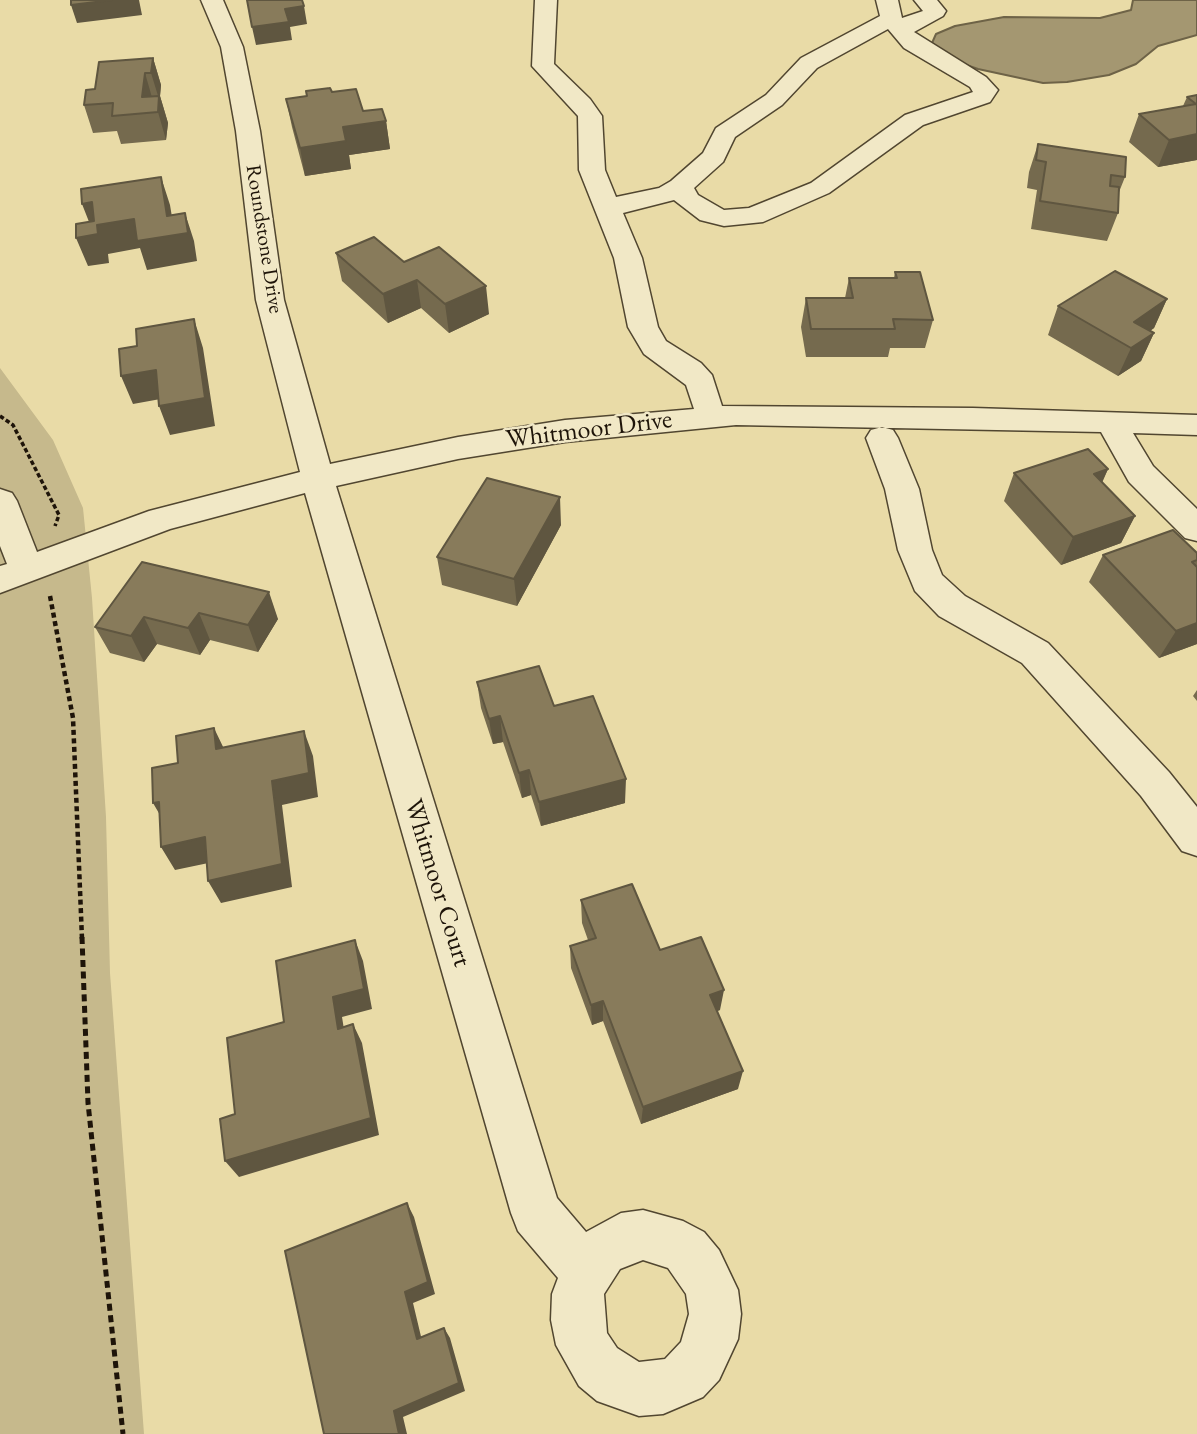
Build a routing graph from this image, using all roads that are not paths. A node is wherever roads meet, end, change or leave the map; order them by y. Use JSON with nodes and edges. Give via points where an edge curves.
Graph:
{"nodes":[{"id":1,"x":212,"y":0,"type":"edge"},
{"id":2,"x":546,"y":0,"type":"edge"},
{"id":3,"x":925,"y":0,"type":"edge"},
{"id":4,"x":893,"y":17,"type":"edge"},
{"id":5,"x":680,"y":186,"type":"junction"},
{"id":6,"x":610,"y":210,"type":"junction"},
{"id":7,"x":707,"y":405,"type":"dead end"},
{"id":8,"x":1110,"y":421,"type":"junction"},
{"id":9,"x":1197,"y":425,"type":"edge"},
{"id":10,"x":882,"y":438,"type":"dead end"},
{"id":11,"x":320,"y":478,"type":"junction"},
{"id":12,"x":0,"y":501,"type":"edge"},
{"id":13,"x":1197,"y":529,"type":"edge"},
{"id":14,"x":23,"y":571,"type":"edge"},
{"id":15,"x":1197,"y":838,"type":"edge"},
{"id":16,"x":586,"y":1270,"type":"dead end"}],
"edges":[{"from":1,"to":11,"type":"street","name":"Roundstone Drive","via":[[232,47],[271,300]]},
{"from":2,"to":6,"type":"street","via":[[543,66],[590,116],[592,170]]},
{"from":3,"to":4,"type":"street","via":[[935,11],[932,15],[911,22]]},
{"from":4,"to":5,"type":"street","via":[[809,63],[774,100],[725,133],[714,157]]},
{"from":4,"to":5,"type":"street","via":[[932,57],[978,82],[986,90],[982,97],[914,120],[820,188],[754,216],[709,214],[687,200]]},
{"from":5,"to":6,"type":"street"},
{"from":6,"to":7,"type":"street","via":[[628,258],[643,327],[654,347],[701,382]]},
{"from":8,"to":9,"type":"street","name":"Whitmoor Drive"},
{"from":8,"to":11,"type":"street","name":"Whitmoor Drive","via":[[703,416],[458,448]]},
{"from":8,"to":13,"type":"street","via":[[1140,474]]},
{"from":10,"to":15,"type":"street","via":[[902,489],[927,582],[952,606],[1035,653],[1155,784]]},
{"from":11,"to":14,"type":"street","name":"Whitmoor Drive","via":[[161,519]]},
{"from":11,"to":16,"type":"street","name":"Whitmoor Court","via":[[339,557],[537,1213]]},
{"from":12,"to":14,"type":"street"}]}
